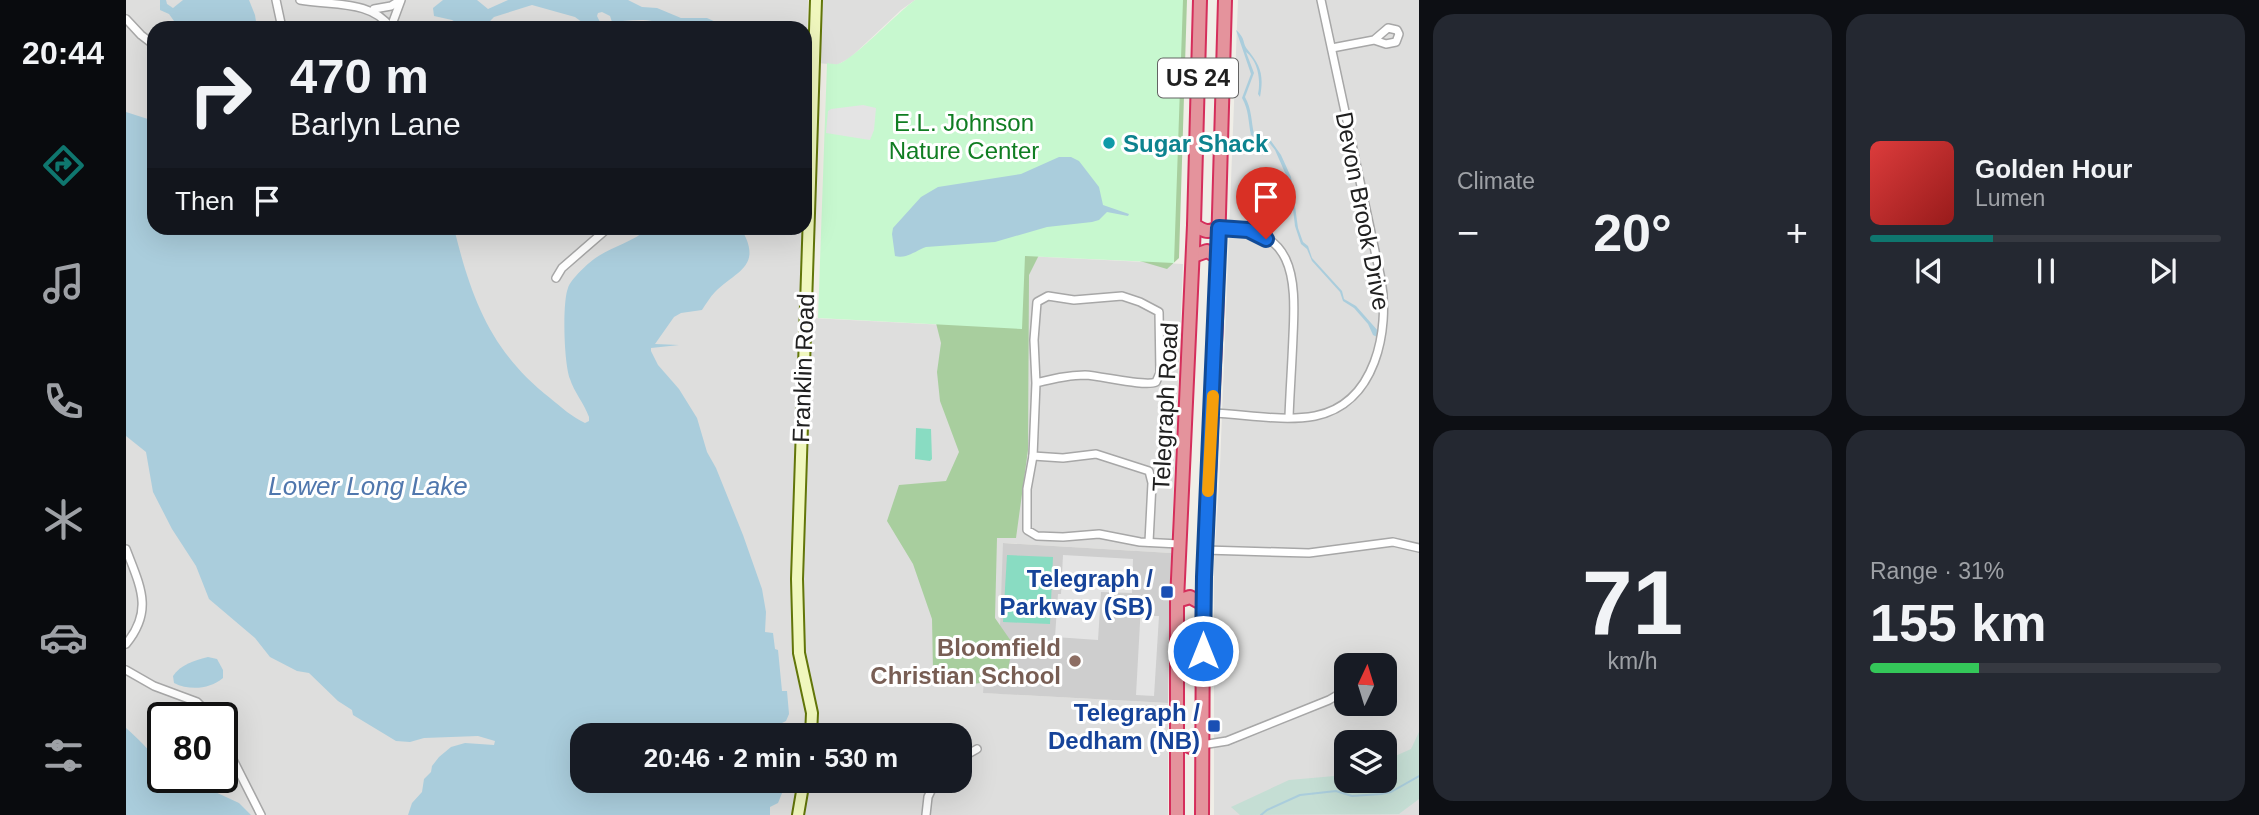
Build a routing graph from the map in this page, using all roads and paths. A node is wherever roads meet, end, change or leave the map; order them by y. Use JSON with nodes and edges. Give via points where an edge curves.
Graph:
{"nodes":[{"id":1,"x":276,"y":0,"type":"edge"},
{"id":2,"x":300,"y":0,"type":"edge"},
{"id":3,"x":400,"y":0,"type":"edge"},
{"id":4,"x":816,"y":0,"type":"edge"},
{"id":5,"x":1200,"y":0,"type":"edge"},
{"id":6,"x":1225,"y":0,"type":"edge"},
{"id":7,"x":1321,"y":0,"type":"edge"},
{"id":8,"x":374,"y":9,"type":"junction"},
{"id":9,"x":126,"y":19,"type":"edge"},
{"id":10,"x":280,"y":21,"type":"edge"},
{"id":11,"x":386,"y":21,"type":"edge"},
{"id":12,"x":393,"y":21,"type":"edge"},
{"id":13,"x":147,"y":40,"type":"edge"},
{"id":14,"x":1374,"y":40,"type":"dead end"},
{"id":15,"x":1332,"y":48,"type":"junction"},
{"id":16,"x":812,"y":76,"type":"edge"},
{"id":17,"x":1194,"y":225,"type":"junction"},
{"id":18,"x":1219,"y":228,"type":"junction"},
{"id":19,"x":600,"y":235,"type":"edge"},
{"id":20,"x":805,"y":235,"type":"edge"},
{"id":21,"x":1193,"y":256,"type":"junction"},
{"id":22,"x":1218,"y":257,"type":"junction"},
{"id":23,"x":556,"y":278,"type":"dead end"},
{"id":24,"x":1036,"y":383,"type":"junction"},
{"id":25,"x":1212,"y":413,"type":"junction"},
{"id":26,"x":1289,"y":417,"type":"junction"},
{"id":27,"x":1033,"y":456,"type":"junction"},
{"id":28,"x":1149,"y":542,"type":"junction"},
{"id":29,"x":1179,"y":544,"type":"junction"},
{"id":30,"x":1419,"y":548,"type":"edge"},
{"id":31,"x":126,"y":549,"type":"edge"},
{"id":32,"x":1205,"y":550,"type":"junction"},
{"id":33,"x":1177,"y":601,"type":"junction"},
{"id":34,"x":1203,"y":604,"type":"junction"},
{"id":35,"x":126,"y":643,"type":"edge"},
{"id":36,"x":126,"y":670,"type":"edge"},
{"id":37,"x":1334,"y":697,"type":"edge"},
{"id":38,"x":197,"y":702,"type":"edge"},
{"id":39,"x":811,"y":723,"type":"edge"},
{"id":40,"x":1177,"y":740,"type":"junction"},
{"id":41,"x":1202,"y":745,"type":"junction"},
{"id":42,"x":977,"y":749,"type":"dead end"},
{"id":43,"x":972,"y":752,"type":"edge"},
{"id":44,"x":238,"y":770,"type":"edge"},
{"id":45,"x":802,"y":793,"type":"edge"},
{"id":46,"x":930,"y":793,"type":"edge"},
{"id":47,"x":261,"y":815,"type":"edge"},
{"id":48,"x":798,"y":815,"type":"edge"},
{"id":49,"x":926,"y":815,"type":"edge"},
{"id":50,"x":1177,"y":815,"type":"edge"},
{"id":51,"x":1202,"y":815,"type":"edge"}],
"edges":[{"from":1,"to":10,"type":"street"},
{"from":2,"to":8,"type":"street"},
{"from":3,"to":8,"type":"street"},
{"from":3,"to":12,"type":"street"},
{"from":4,"to":16,"type":"street","name":"Franklin Road"},
{"from":5,"to":17,"type":"highway","name":"Telegraph Road","number":"US 24"},
{"from":6,"to":18,"type":"highway","name":"Telegraph Road","number":"US 24"},
{"from":7,"to":15,"type":"street","name":"Devon Brook Drive"},
{"from":8,"to":11,"type":"street"},
{"from":9,"to":13,"type":"street"},
{"from":14,"to":15,"type":"street"},
{"from":15,"to":26,"type":"street","name":"Devon Brook Drive","via":[[1381,279],[1384,327],[1371,371],[1354,395],[1327,413]]},
{"from":17,"to":18,"type":"highway","via":[[1205,232]]},
{"from":17,"to":21,"type":"highway","name":"Telegraph Road","number":"US 24"},
{"from":18,"to":22,"type":"highway","name":"Telegraph Road","number":"US 24"},
{"from":18,"to":26,"type":"street","via":[[1248,230],[1266,239],[1292,273],[1295,301]]},
{"from":19,"to":23,"type":"street"},
{"from":20,"to":39,"type":"street","name":"Franklin Road","via":[[797,579],[798,646]]},
{"from":21,"to":22,"type":"highway","via":[[1206,251]]},
{"from":21,"to":29,"type":"highway","name":"Telegraph Road","number":"US 24"},
{"from":22,"to":25,"type":"highway","name":"Telegraph Road","number":"US 24"},
{"from":24,"to":24,"type":"street","via":[[1084,375],[1156,382],[1160,373],[1159,312],[1122,296],[1040,299],[1035,311]]},
{"from":24,"to":27,"type":"street"},
{"from":25,"to":26,"type":"street","name":"Devon Brook Drive"},
{"from":25,"to":32,"type":"highway","name":"Telegraph Road","number":"US 24"},
{"from":27,"to":28,"type":"street","via":[[1096,454],[1149,471]]},
{"from":27,"to":28,"type":"street","via":[[1027,489],[1026,526],[1030,533],[1063,537],[1099,534]]},
{"from":28,"to":29,"type":"street"},
{"from":29,"to":33,"type":"highway","name":"Telegraph Road","number":"US 24"},
{"from":30,"to":32,"type":"street","via":[[1393,542],[1309,553]]},
{"from":31,"to":35,"type":"street","via":[[141,589],[143,610],[137,630]]},
{"from":32,"to":34,"type":"highway","name":"Telegraph Road","number":"US 24"},
{"from":33,"to":34,"type":"highway","via":[[1190,597]]},
{"from":33,"to":40,"type":"highway","name":"Telegraph Road","number":"US 24"},
{"from":34,"to":41,"type":"highway","name":"Telegraph Road","number":"US 24"},
{"from":36,"to":38,"type":"street","via":[[154,687]]},
{"from":37,"to":41,"type":"street","via":[[1227,741]]},
{"from":40,"to":41,"type":"highway","via":[[1191,747]]},
{"from":40,"to":50,"type":"highway","name":"Telegraph Road","number":"US 24"},
{"from":41,"to":51,"type":"highway","name":"Telegraph Road","number":"US 24"},
{"from":42,"to":43,"type":"street"},
{"from":44,"to":47,"type":"street"},
{"from":45,"to":48,"type":"street"},
{"from":46,"to":49,"type":"street"}]}
